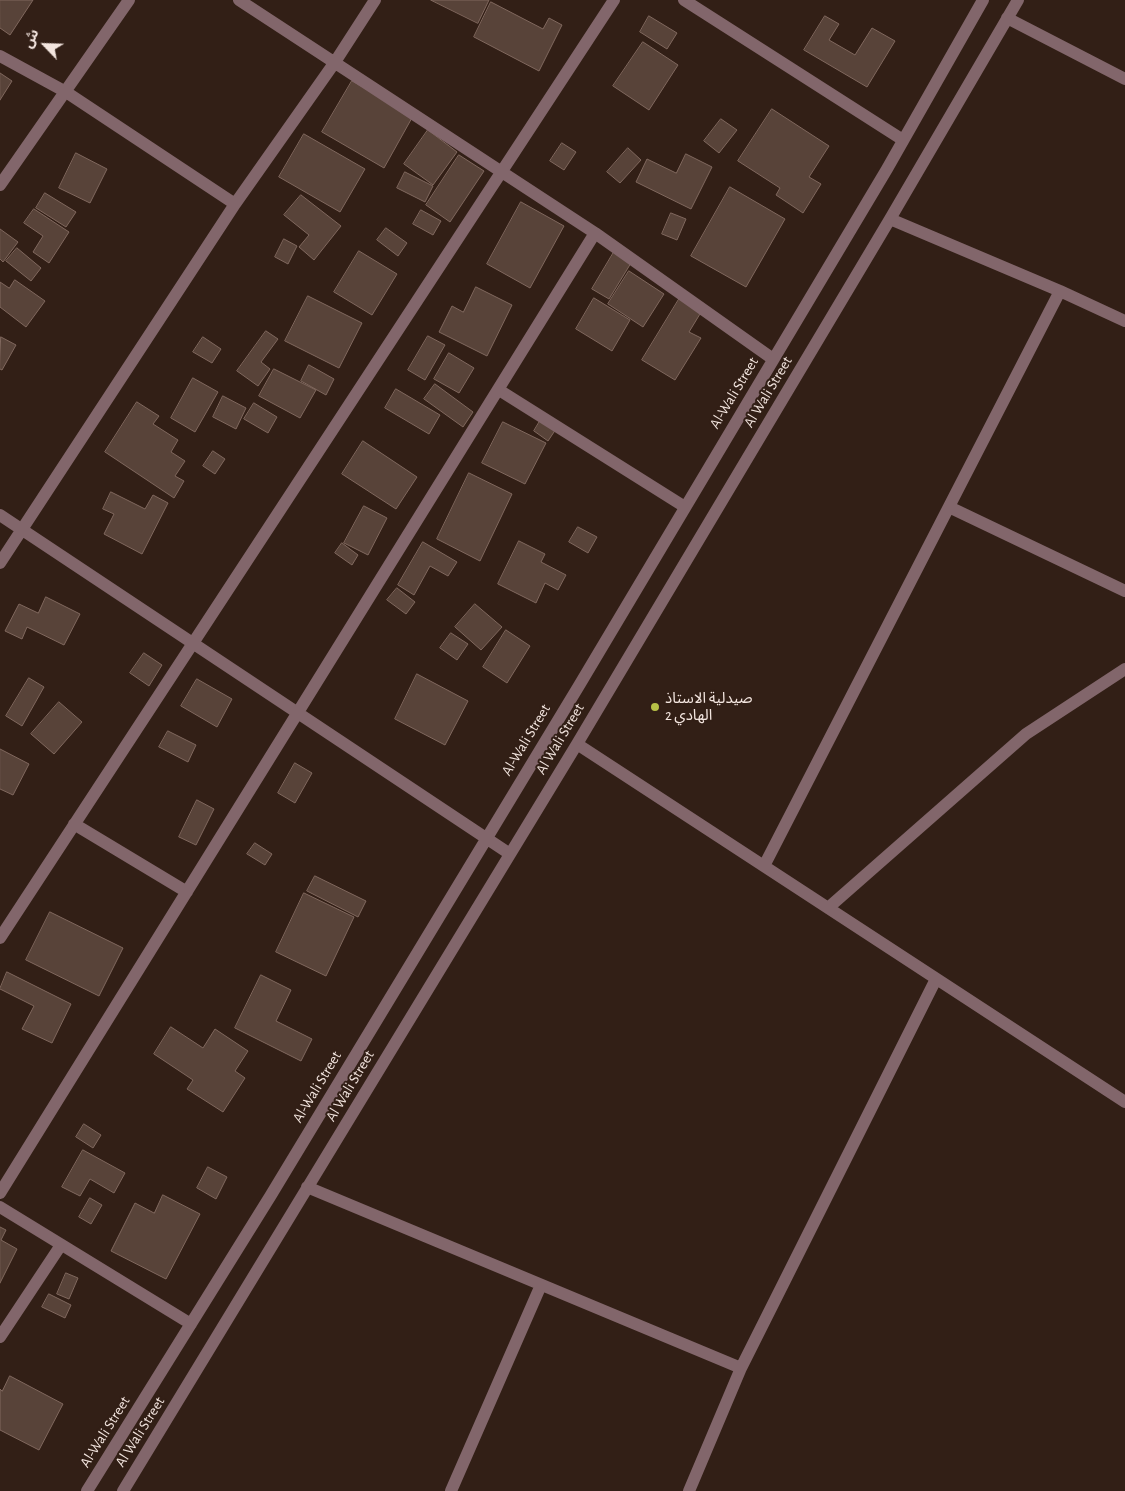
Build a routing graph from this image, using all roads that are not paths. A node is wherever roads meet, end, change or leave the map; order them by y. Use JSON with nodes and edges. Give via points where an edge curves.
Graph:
{"nodes":[{"id":1,"x":129,"y":0,"type":"edge"},
{"id":2,"x":239,"y":0,"type":"edge"},
{"id":3,"x":374,"y":0,"type":"edge"},
{"id":4,"x":614,"y":0,"type":"edge"},
{"id":5,"x":684,"y":0,"type":"edge"},
{"id":6,"x":983,"y":0,"type":"edge"},
{"id":7,"x":1018,"y":0,"type":"edge"},
{"id":8,"x":1007,"y":18,"type":"junction"},
{"id":9,"x":0,"y":56,"type":"edge"},
{"id":10,"x":335,"y":62,"type":"junction"},
{"id":11,"x":1125,"y":79,"type":"edge"},
{"id":12,"x":66,"y":92,"type":"junction"},
{"id":13,"x":903,"y":140,"type":"junction"},
{"id":14,"x":501,"y":172,"type":"junction"},
{"id":15,"x":0,"y":185,"type":"edge"},
{"id":16,"x":235,"y":204,"type":"junction"},
{"id":17,"x":890,"y":220,"type":"junction"},
{"id":18,"x":595,"y":232,"type":"junction"},
{"id":19,"x":1060,"y":291,"type":"junction"},
{"id":20,"x":1125,"y":321,"type":"edge"},
{"id":21,"x":773,"y":359,"type":"junction"},
{"id":22,"x":499,"y":390,"type":"junction"},
{"id":23,"x":685,"y":507,"type":"junction"},
{"id":24,"x":949,"y":507,"type":"junction"},
{"id":25,"x":0,"y":515,"type":"edge"},
{"id":26,"x":22,"y":530,"type":"junction"},
{"id":27,"x":0,"y":563,"type":"edge"},
{"id":28,"x":1125,"y":591,"type":"edge"},
{"id":29,"x":193,"y":643,"type":"junction"},
{"id":30,"x":1125,"y":669,"type":"edge"},
{"id":31,"x":298,"y":713,"type":"junction"},
{"id":32,"x":577,"y":744,"type":"junction"},
{"id":33,"x":74,"y":824,"type":"junction"},
{"id":34,"x":486,"y":838,"type":"junction"},
{"id":35,"x":510,"y":854,"type":"junction"},
{"id":36,"x":764,"y":866,"type":"junction"},
{"id":37,"x":187,"y":892,"type":"junction"},
{"id":38,"x":828,"y":908,"type":"junction"},
{"id":39,"x":0,"y":938,"type":"edge"},
{"id":40,"x":936,"y":979,"type":"junction"},
{"id":41,"x":1125,"y":1102,"type":"edge"},
{"id":42,"x":307,"y":1188,"type":"junction"},
{"id":43,"x":0,"y":1193,"type":"edge"},
{"id":44,"x":0,"y":1207,"type":"edge"},
{"id":45,"x":61,"y":1244,"type":"junction"},
{"id":46,"x":541,"y":1285,"type":"junction"},
{"id":47,"x":191,"y":1324,"type":"junction"},
{"id":48,"x":0,"y":1337,"type":"edge"},
{"id":49,"x":741,"y":1368,"type":"junction"},
{"id":50,"x":87,"y":1491,"type":"edge"},
{"id":51,"x":123,"y":1491,"type":"edge"},
{"id":52,"x":451,"y":1491,"type":"edge"},
{"id":53,"x":689,"y":1491,"type":"edge"}],
"edges":[{"from":1,"to":12,"type":"street"},
{"from":2,"to":10,"type":"street"},
{"from":3,"to":10,"type":"street"},
{"from":4,"to":14,"type":"street"},
{"from":5,"to":13,"type":"street"},
{"from":6,"to":13,"type":"street","name":"Al-Wali Street"},
{"from":7,"to":8,"type":"street","name":"Al Wali Street"},
{"from":8,"to":11,"type":"street"},
{"from":8,"to":17,"type":"street","name":"Al Wali Street"},
{"from":9,"to":12,"type":"street"},
{"from":10,"to":14,"type":"street"},
{"from":10,"to":16,"type":"street"},
{"from":12,"to":15,"type":"street"},
{"from":12,"to":16,"type":"street"},
{"from":13,"to":21,"type":"street","name":"Al-Wali Street"},
{"from":14,"to":18,"type":"street"},
{"from":14,"to":29,"type":"street"},
{"from":16,"to":26,"type":"street"},
{"from":17,"to":19,"type":"street"},
{"from":17,"to":32,"type":"street","name":"Al Wali Street"},
{"from":18,"to":21,"type":"street"},
{"from":18,"to":22,"type":"street"},
{"from":19,"to":20,"type":"street"},
{"from":19,"to":24,"type":"street"},
{"from":21,"to":23,"type":"street","name":"Al-Wali Street"},
{"from":22,"to":23,"type":"street"},
{"from":22,"to":31,"type":"street"},
{"from":23,"to":34,"type":"street","name":"Al-Wali Street"},
{"from":24,"to":28,"type":"street"},
{"from":24,"to":36,"type":"street"},
{"from":25,"to":26,"type":"street"},
{"from":26,"to":27,"type":"street"},
{"from":26,"to":29,"type":"street"},
{"from":29,"to":31,"type":"street"},
{"from":29,"to":33,"type":"street"},
{"from":30,"to":38,"type":"street","via":[[1026,734]]},
{"from":31,"to":34,"type":"street"},
{"from":31,"to":37,"type":"street"},
{"from":32,"to":35,"type":"street","name":"Al Wali Street"},
{"from":32,"to":36,"type":"street"},
{"from":33,"to":37,"type":"street"},
{"from":33,"to":39,"type":"street"},
{"from":34,"to":35,"type":"street"},
{"from":34,"to":47,"type":"street","name":"Al-Wali Street"},
{"from":35,"to":42,"type":"street","name":"Al Wali Street"},
{"from":36,"to":38,"type":"street"},
{"from":37,"to":43,"type":"street"},
{"from":38,"to":40,"type":"street"},
{"from":40,"to":41,"type":"street"},
{"from":40,"to":49,"type":"street"},
{"from":42,"to":46,"type":"street"},
{"from":42,"to":51,"type":"street","name":"Al Wali Street"},
{"from":44,"to":45,"type":"street"},
{"from":45,"to":47,"type":"street"},
{"from":45,"to":48,"type":"street"},
{"from":46,"to":49,"type":"street"},
{"from":46,"to":52,"type":"street"},
{"from":47,"to":50,"type":"street","name":"Al-Wali Street"},
{"from":49,"to":53,"type":"street"}]}
